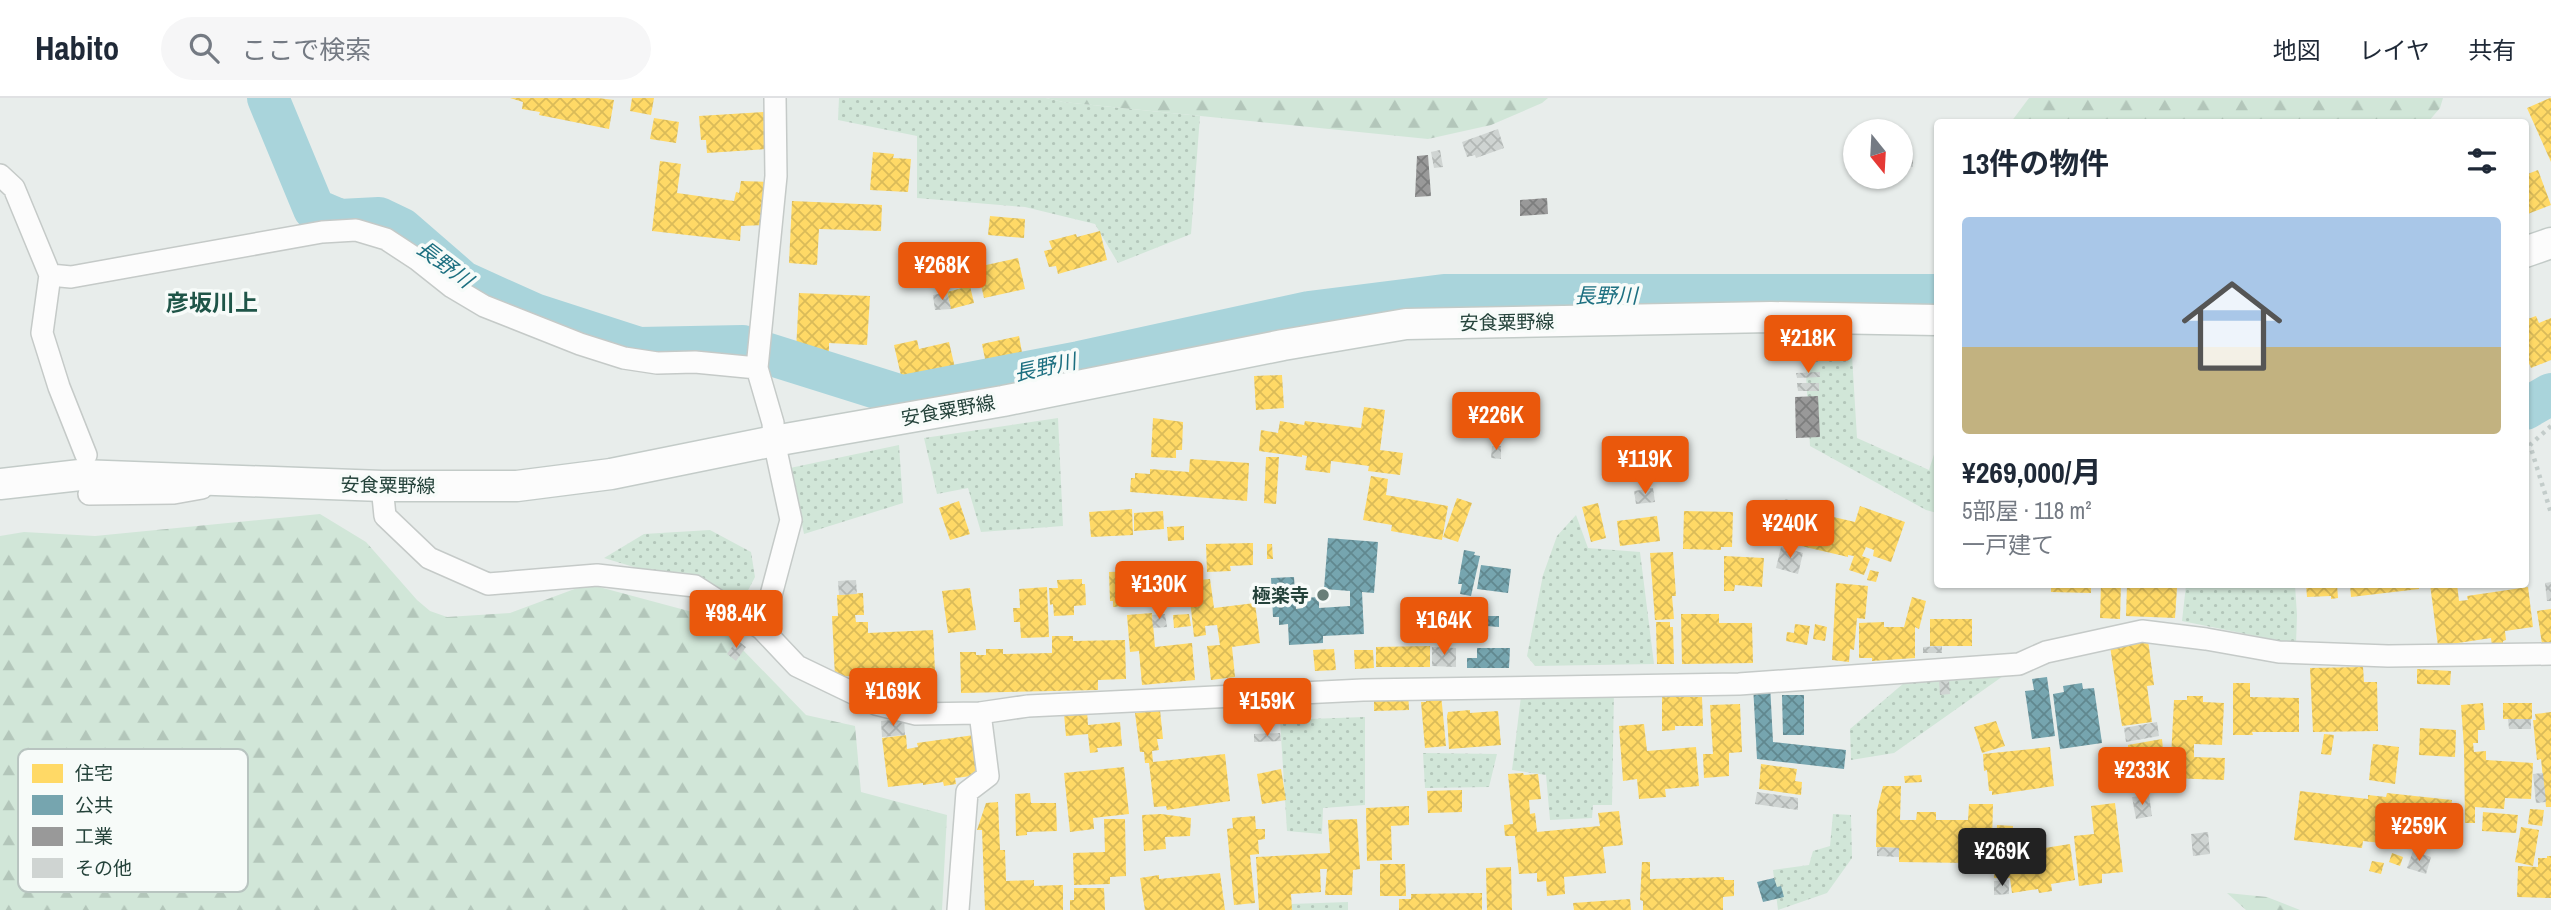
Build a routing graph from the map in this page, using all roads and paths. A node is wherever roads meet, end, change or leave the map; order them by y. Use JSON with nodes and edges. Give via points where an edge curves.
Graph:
{"nodes":[{"id":1,"x":775,"y":98,"type":"edge"},
{"id":2,"x":0,"y":175,"type":"edge"},
{"id":3,"x":2551,"y":243,"type":"edge"},
{"id":4,"x":2529,"y":251,"type":"edge"},
{"id":5,"x":50,"y":275,"type":"junction"},
{"id":6,"x":1934,"y":320,"type":"edge"},
{"id":7,"x":759,"y":357,"type":"junction"},
{"id":8,"x":2551,"y":426,"type":"edge"},
{"id":9,"x":774,"y":441,"type":"junction"},
{"id":10,"x":86,"y":454,"type":"dead end"},
{"id":11,"x":239,"y":482,"type":"junction"},
{"id":12,"x":0,"y":484,"type":"edge"},
{"id":13,"x":382,"y":486,"type":"junction"},
{"id":14,"x":89,"y":494,"type":"dead end"},
{"id":15,"x":2551,"y":513,"type":"edge"},
{"id":16,"x":762,"y":629,"type":"junction"},
{"id":17,"x":2551,"y":654,"type":"edge"},
{"id":18,"x":980,"y":713,"type":"junction"},
{"id":19,"x":958,"y":910,"type":"edge"}],
"edges":[{"from":1,"to":7,"type":"street","via":[[776,176]]},
{"from":2,"to":5,"type":"street","via":[[14,188]]},
{"from":3,"to":4,"type":"main road"},
{"from":5,"to":7,"type":"street","via":[[71,277],[322,232],[356,230],[386,239],[484,306],[624,358],[657,363]]},
{"from":5,"to":10,"type":"street","via":[[42,333]]},
{"from":6,"to":9,"type":"main road","name":"安食粟野線","via":[[1772,317],[1406,324]]},
{"from":7,"to":9,"type":"street"},
{"from":8,"to":15,"type":"path","via":[[2529,445]]},
{"from":9,"to":13,"type":"main road","name":"安食粟野線","via":[[611,474],[517,486]]},
{"from":9,"to":16,"type":"street","via":[[791,520]]},
{"from":11,"to":12,"type":"main road","name":"安食粟野線","via":[[80,475]]},
{"from":11,"to":13,"type":"main road","name":"安食粟野線"},
{"from":11,"to":14,"type":"street","via":[[174,494]]},
{"from":13,"to":16,"type":"street","via":[[385,516],[429,558],[488,584],[597,575],[695,586]]},
{"from":16,"to":18,"type":"street","via":[[797,666],[876,704],[916,714]]},
{"from":17,"to":18,"type":"street","via":[[2279,652],[2142,631],[2046,652],[2019,664],[1739,684],[1363,690],[1028,706]]},
{"from":18,"to":19,"type":"street","via":[[988,776],[967,792]]}]}
